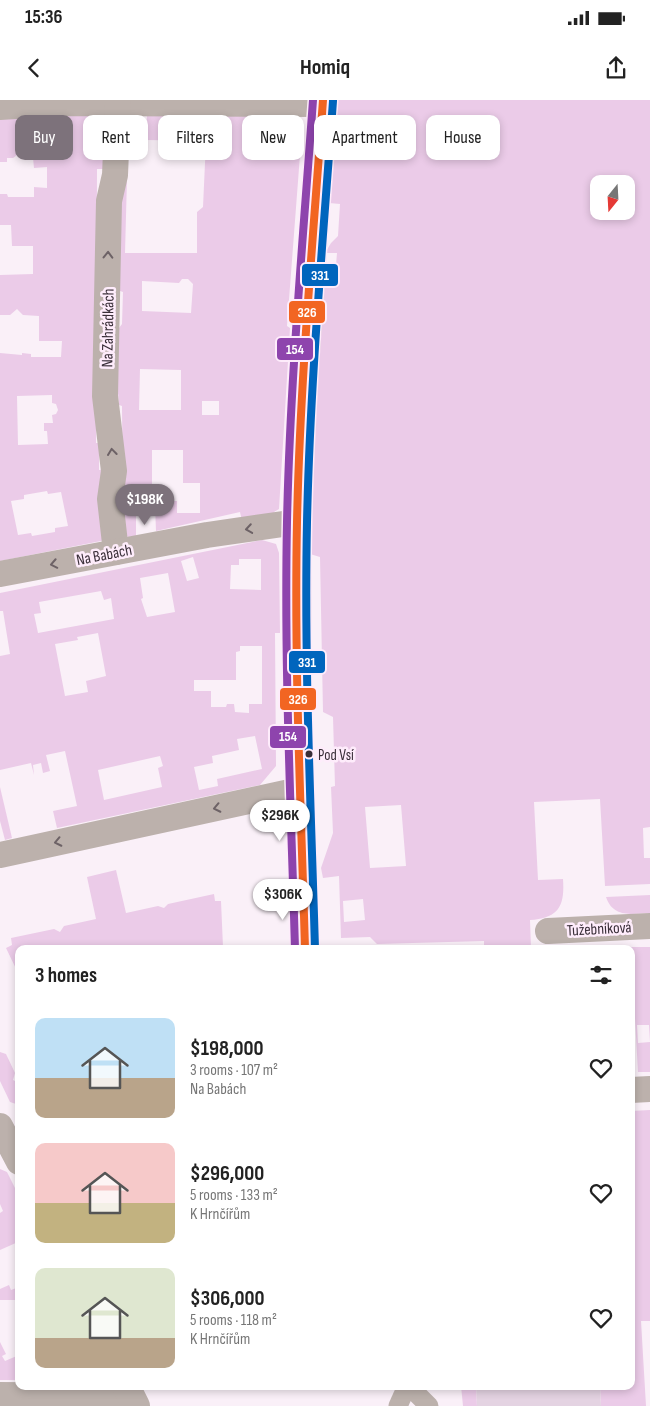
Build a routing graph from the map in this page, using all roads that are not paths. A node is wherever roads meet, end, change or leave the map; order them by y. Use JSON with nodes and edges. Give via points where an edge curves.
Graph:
{"nodes":[{"id":1,"x":323,"y":102,"type":"edge"},
{"id":2,"x":118,"y":104,"type":"junction"},
{"id":3,"x":0,"y":107,"type":"edge"},
{"id":4,"x":297,"y":522,"type":"junction"},
{"id":5,"x":116,"y":552,"type":"junction"},
{"id":6,"x":0,"y":574,"type":"edge"},
{"id":7,"x":299,"y":790,"type":"junction"},
{"id":8,"x":0,"y":855,"type":"edge"},
{"id":9,"x":650,"y":926,"type":"edge"},
{"id":10,"x":548,"y":931,"type":"dead end"},
{"id":11,"x":305,"y":945,"type":"edge"},
{"id":12,"x":635,"y":1090,"type":"edge"},
{"id":13,"x":650,"y":1090,"type":"edge"},
{"id":14,"x":0,"y":1126,"type":"edge"},
{"id":15,"x":15,"y":1154,"type":"edge"},
{"id":16,"x":406,"y":1390,"type":"edge"},
{"id":17,"x":412,"y":1390,"type":"edge"},
{"id":18,"x":0,"y":1395,"type":"edge"},
{"id":19,"x":131,"y":1396,"type":"edge"},
{"id":20,"x":398,"y":1406,"type":"edge"},
{"id":21,"x":429,"y":1406,"type":"edge"}],
"edges":[{"from":1,"to":2,"type":"street"},
{"from":1,"to":4,"type":"street"},
{"from":2,"to":3,"type":"street"},
{"from":5,"to":2,"type":"street","name":"Na Zahrádkách","one_way":true,"via":[[110,499],[114,471],[105,396],[109,201],[115,176]]},
{"from":4,"to":5,"type":"street","name":"Na Babách","one_way":true},
{"from":4,"to":7,"type":"street"},
{"from":5,"to":6,"type":"street","name":"Na Babách","one_way":true},
{"from":7,"to":8,"type":"street","one_way":true},
{"from":7,"to":11,"type":"street"},
{"from":9,"to":10,"type":"street","name":"Tužebníková"},
{"from":12,"to":13,"type":"street"},
{"from":14,"to":15,"type":"street"},
{"from":16,"to":20,"type":"street"},
{"from":17,"to":21,"type":"street"},
{"from":18,"to":19,"type":"street"}]}
